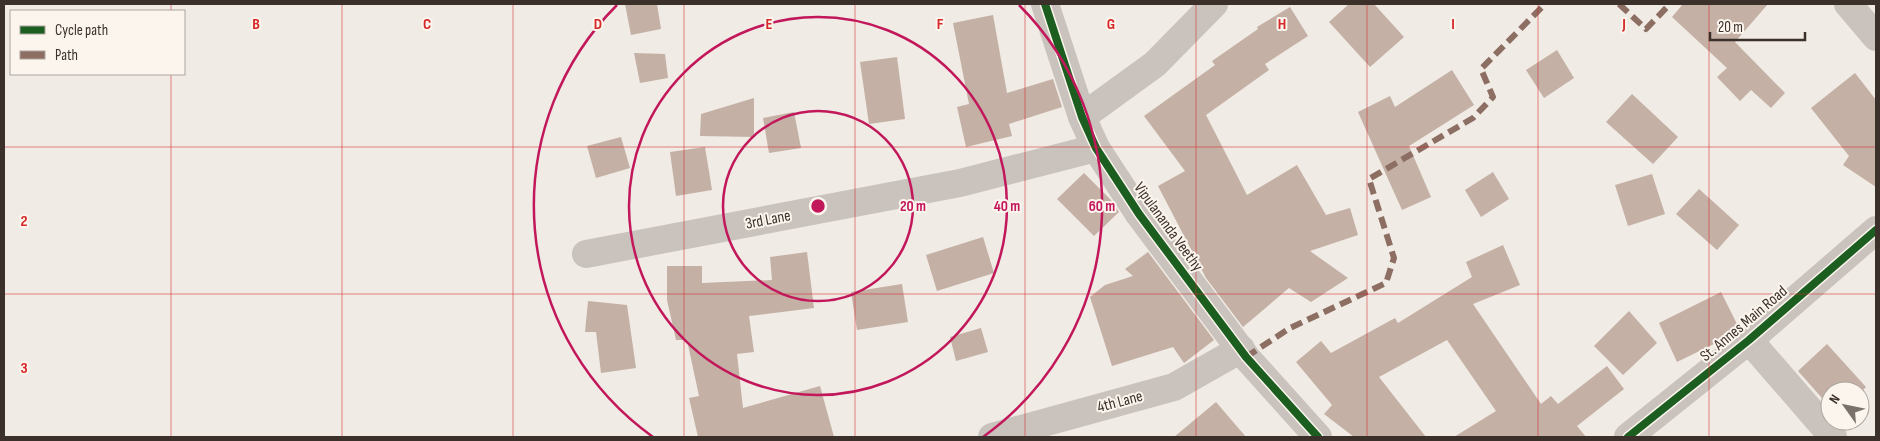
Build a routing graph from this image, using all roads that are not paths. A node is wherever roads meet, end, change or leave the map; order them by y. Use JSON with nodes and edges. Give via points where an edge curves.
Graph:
{"nodes":[{"id":1,"x":1046,"y":4,"type":"edge"},
{"id":2,"x":1214,"y":4,"type":"edge"},
{"id":3,"x":1848,"y":4,"type":"edge"},
{"id":4,"x":1876,"y":37,"type":"edge"},
{"id":5,"x":1082,"y":117,"type":"junction"},
{"id":6,"x":1096,"y":148,"type":"junction"},
{"id":7,"x":1876,"y":230,"type":"edge"},
{"id":8,"x":586,"y":254,"type":"dead end"},
{"id":9,"x":1749,"y":340,"type":"junction"},
{"id":10,"x":1241,"y":349,"type":"junction"},
{"id":11,"x":992,"y":437,"type":"edge"},
{"id":12,"x":1318,"y":437,"type":"edge"},
{"id":13,"x":1628,"y":437,"type":"edge"},
{"id":14,"x":1832,"y":437,"type":"edge"}],
"edges":[{"from":1,"to":5,"type":"street","name":"Vipulananda Veethy"},
{"from":2,"to":5,"type":"street","via":[[1155,64]]},
{"from":3,"to":4,"type":"street"},
{"from":5,"to":6,"type":"street","name":"Vipulananda Veethy"},
{"from":6,"to":8,"type":"street","name":"3rd Lane","via":[[960,183]]},
{"from":6,"to":10,"type":"street","name":"Vipulananda Veethy","via":[[1139,214]]},
{"from":7,"to":9,"type":"street","name":"St. Annes Main Road"},
{"from":9,"to":13,"type":"street","name":"St. Annes Main Road"},
{"from":9,"to":14,"type":"street"},
{"from":10,"to":11,"type":"street","name":"4th Lane","via":[[1174,387]]},
{"from":10,"to":12,"type":"street","name":"Vipulananda Veethy"}]}
